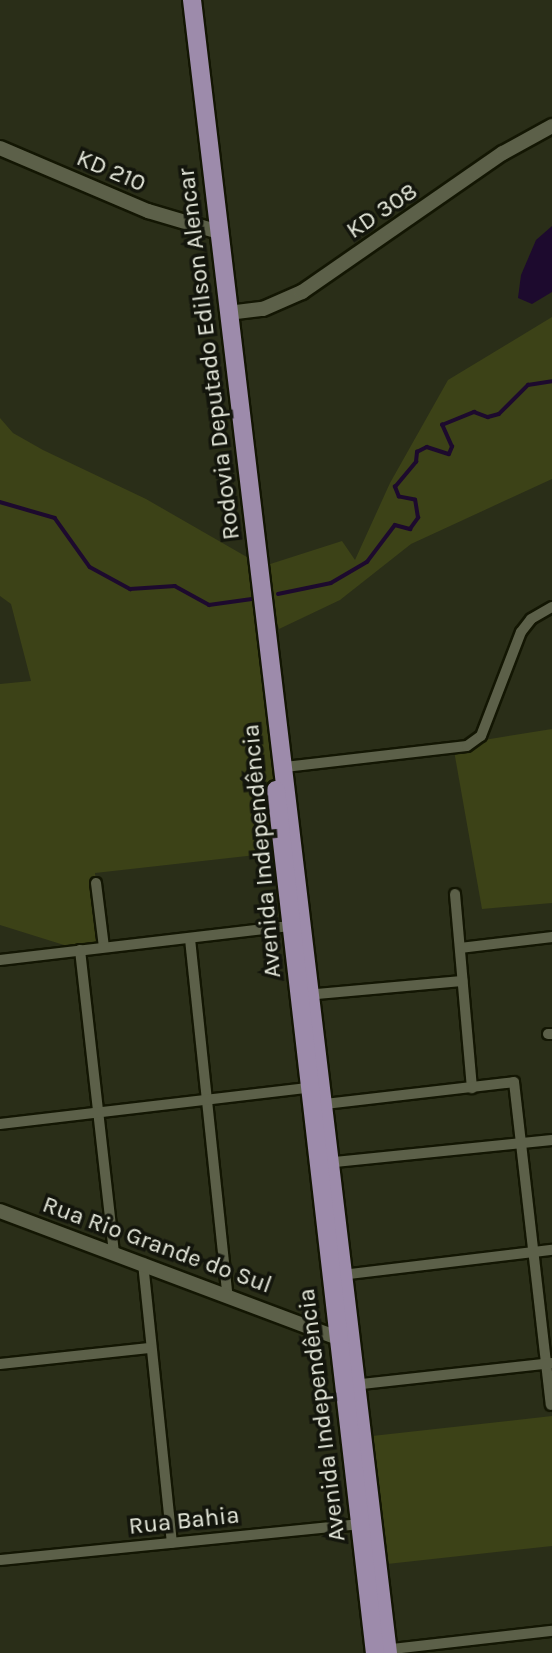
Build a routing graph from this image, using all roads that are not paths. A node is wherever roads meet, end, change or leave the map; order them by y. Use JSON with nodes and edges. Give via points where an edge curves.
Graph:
{"nodes":[{"id":1,"x":192,"y":0,"type":"edge"},
{"id":2,"x":552,"y":126,"type":"edge"},
{"id":3,"x":0,"y":148,"type":"edge"},
{"id":4,"x":213,"y":230,"type":"junction"},
{"id":5,"x":228,"y":313,"type":"junction"},
{"id":6,"x":552,"y":607,"type":"edge"},
{"id":7,"x":274,"y":703,"type":"junction"},
{"id":8,"x":285,"y":767,"type":"junction"},
{"id":9,"x":96,"y":883,"type":"dead end"},
{"id":10,"x":293,"y":893,"type":"junction"},
{"id":11,"x":455,"y":894,"type":"dead end"},
{"id":12,"x":297,"y":925,"type":"junction"},
{"id":13,"x":552,"y":937,"type":"edge"},
{"id":14,"x":190,"y":939,"type":"junction"},
{"id":15,"x":104,"y":947,"type":"junction"},
{"id":16,"x":460,"y":948,"type":"junction"},
{"id":17,"x":80,"y":950,"type":"junction"},
{"id":18,"x":0,"y":960,"type":"edge"},
{"id":19,"x":462,"y":981,"type":"junction"},
{"id":20,"x":306,"y":995,"type":"junction"},
{"id":21,"x":472,"y":1088,"type":"junction"},
{"id":22,"x":320,"y":1093,"type":"junction"},
{"id":23,"x":209,"y":1099,"type":"junction"},
{"id":24,"x":98,"y":1114,"type":"junction"},
{"id":25,"x":0,"y":1124,"type":"edge"},
{"id":26,"x":552,"y":1140,"type":"edge"},
{"id":27,"x":520,"y":1144,"type":"junction"},
{"id":28,"x":325,"y":1163,"type":"junction"},
{"id":29,"x":0,"y":1212,"type":"edge"},
{"id":30,"x":552,"y":1250,"type":"edge"},
{"id":31,"x":535,"y":1252,"type":"junction"},
{"id":32,"x":114,"y":1254,"type":"junction"},
{"id":33,"x":143,"y":1263,"type":"junction"},
{"id":34,"x":338,"y":1276,"type":"junction"},
{"id":35,"x":227,"y":1294,"type":"junction"},
{"id":36,"x":345,"y":1340,"type":"junction"},
{"id":37,"x":149,"y":1348,"type":"junction"},
{"id":38,"x":549,"y":1363,"type":"edge"},
{"id":39,"x":0,"y":1364,"type":"edge"},
{"id":40,"x":351,"y":1386,"type":"junction"},
{"id":41,"x":551,"y":1405,"type":"edge"},
{"id":42,"x":366,"y":1523,"type":"junction"},
{"id":43,"x":172,"y":1543,"type":"junction"},
{"id":44,"x":0,"y":1560,"type":"edge"},
{"id":45,"x":552,"y":1631,"type":"edge"},
{"id":46,"x":381,"y":1652,"type":"edge"}],
"edges":[{"from":1,"to":4,"type":"main road","name":"Rodovia Deputado Edilson Alencar"},
{"from":2,"to":5,"type":"street","name":"KD 308","number":"KD 308","via":[[503,153],[302,292],[263,309]]},
{"from":3,"to":4,"type":"street","name":"KD 210","number":"KD 210","via":[[148,211]]},
{"from":4,"to":5,"type":"main road","name":"Rodovia Deputado Edilson Alencar"},
{"from":5,"to":7,"type":"main road","name":"Rodovia Deputado Edilson Alencar"},
{"from":6,"to":8,"type":"street","via":[[531,619],[521,632],[481,736],[467,746]]},
{"from":7,"to":8,"type":"main road","name":"Avenida Independência"},
{"from":7,"to":10,"type":"main road","name":"Avenida Independência","via":[[273,761]]},
{"from":8,"to":10,"type":"main road","name":"Avenida Independência"},
{"from":9,"to":15,"type":"street"},
{"from":10,"to":12,"type":"main road","name":"Avenida Independência"},
{"from":11,"to":16,"type":"street"},
{"from":12,"to":14,"type":"street"},
{"from":12,"to":20,"type":"main road","name":"Avenida Independência"},
{"from":13,"to":16,"type":"street"},
{"from":14,"to":15,"type":"street"},
{"from":14,"to":23,"type":"street"},
{"from":15,"to":17,"type":"street"},
{"from":16,"to":19,"type":"street"},
{"from":17,"to":18,"type":"street"},
{"from":17,"to":24,"type":"street"},
{"from":19,"to":20,"type":"street"},
{"from":19,"to":21,"type":"street"},
{"from":20,"to":22,"type":"main road","name":"Avenida Independência"},
{"from":21,"to":22,"type":"street"},
{"from":21,"to":27,"type":"street","via":[[514,1082]]},
{"from":22,"to":23,"type":"street"},
{"from":22,"to":28,"type":"main road","name":"Avenida Independência"},
{"from":23,"to":24,"type":"street"},
{"from":23,"to":35,"type":"street"},
{"from":24,"to":25,"type":"street"},
{"from":24,"to":32,"type":"street"},
{"from":26,"to":27,"type":"street"},
{"from":27,"to":28,"type":"street"},
{"from":27,"to":31,"type":"street"},
{"from":28,"to":34,"type":"main road","name":"Avenida Independência"},
{"from":29,"to":32,"type":"street","name":"Rua Rio Grande do Sul"},
{"from":30,"to":31,"type":"street"},
{"from":31,"to":34,"type":"street"},
{"from":31,"to":38,"type":"street"},
{"from":32,"to":33,"type":"street","name":"Rua Rio Grande do Sul"},
{"from":33,"to":35,"type":"street","name":"Rua Rio Grande do Sul"},
{"from":33,"to":37,"type":"street"},
{"from":34,"to":36,"type":"main road","name":"Avenida Independência"},
{"from":35,"to":36,"type":"street","name":"Rua Rio Grande do Sul"},
{"from":36,"to":40,"type":"main road","name":"Avenida Independência"},
{"from":37,"to":39,"type":"street"},
{"from":37,"to":43,"type":"street"},
{"from":38,"to":40,"type":"street"},
{"from":38,"to":41,"type":"street"},
{"from":40,"to":42,"type":"main road","name":"Avenida Independência"},
{"from":42,"to":43,"type":"street","name":"Rua Bahia"},
{"from":42,"to":46,"type":"main road","name":"Avenida Independência"},
{"from":43,"to":44,"type":"street","name":"Rua Bahia"},
{"from":45,"to":46,"type":"street"}]}
